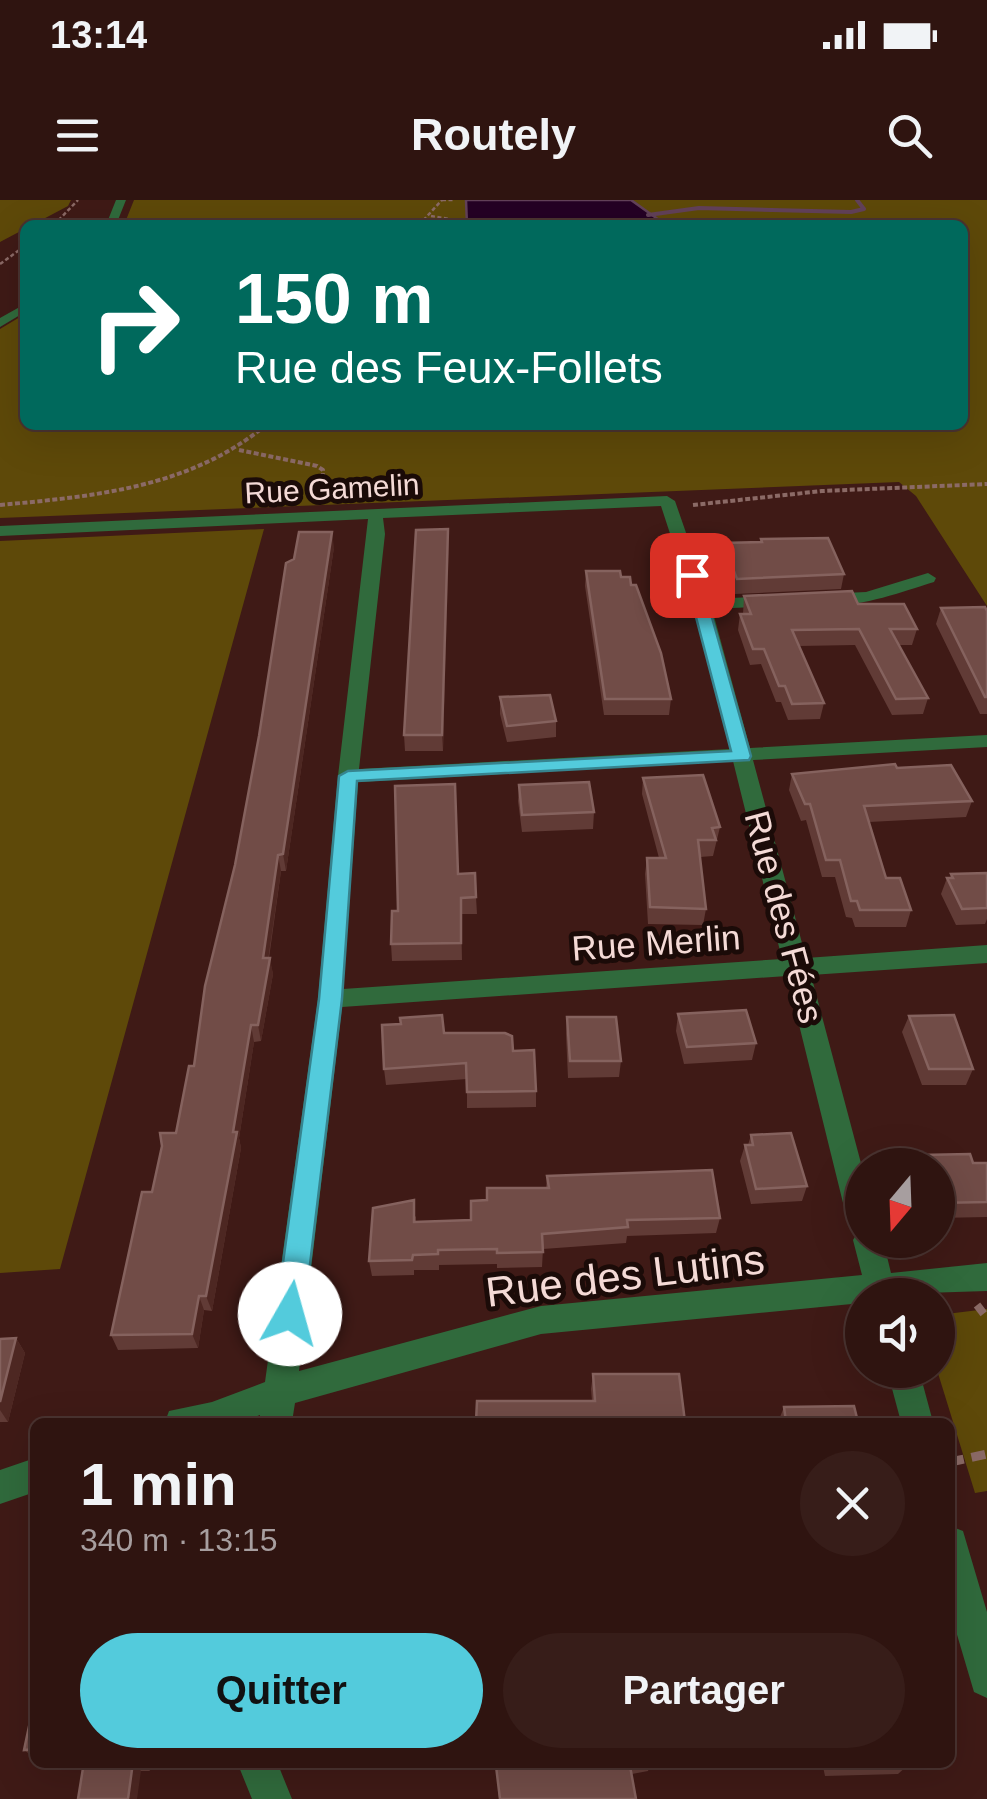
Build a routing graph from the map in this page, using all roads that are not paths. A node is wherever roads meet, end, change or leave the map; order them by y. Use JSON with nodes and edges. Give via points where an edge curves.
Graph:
{"nodes":[{"id":1,"x":666,"y":501,"type":"joint"},
{"id":2,"x":374,"y":514,"type":"junction"},
{"id":3,"x":0,"y":531,"type":"edge"},
{"id":4,"x":928,"y":578,"type":"dead end"},
{"id":5,"x":809,"y":599,"type":"edge"},
{"id":6,"x":790,"y":600,"type":"edge"},
{"id":7,"x":702,"y":604,"type":"junction"},
{"id":8,"x":987,"y":742,"type":"edge"},
{"id":9,"x":742,"y":756,"type":"junction"},
{"id":10,"x":348,"y":776,"type":"junction"},
{"id":11,"x":987,"y":954,"type":"edge"},
{"id":12,"x":797,"y":968,"type":"junction"},
{"id":13,"x":330,"y":999,"type":"junction"},
{"id":14,"x":845,"y":1153,"type":"edge"},
{"id":15,"x":987,"y":1277,"type":"edge"},
{"id":16,"x":955,"y":1281,"type":"edge"},
{"id":17,"x":845,"y":1294,"type":"edge"},
{"id":18,"x":908,"y":1388,"type":"edge"},
{"id":19,"x":278,"y":1407,"type":"edge"},
{"id":20,"x":212,"y":1418,"type":"edge"},
{"id":21,"x":916,"y":1418,"type":"edge"},
{"id":22,"x":30,"y":1477,"type":"edge"},
{"id":23,"x":0,"y":1487,"type":"edge"},
{"id":24,"x":955,"y":1562,"type":"edge"},
{"id":25,"x":987,"y":1680,"type":"edge"},
{"id":26,"x":259,"y":1768,"type":"edge"},
{"id":27,"x":272,"y":1799,"type":"edge"}],
"edges":[{"from":1,"to":2,"type":"street","name":"Rue Gamelin"},
{"from":1,"to":7,"type":"street","name":"Rue des Fées"},
{"from":2,"to":3,"type":"street","name":"Rue Gamelin"},
{"from":2,"to":10,"type":"street"},
{"from":4,"to":5,"type":"street","via":[[868,597]]},
{"from":6,"to":7,"type":"street"},
{"from":7,"to":9,"type":"street","name":"Rue des Fées"},
{"from":8,"to":9,"type":"street"},
{"from":9,"to":10,"type":"street"},
{"from":9,"to":12,"type":"street","name":"Rue des Fées"},
{"from":10,"to":13,"type":"street"},
{"from":11,"to":12,"type":"street","name":"Rue Merlin"},
{"from":12,"to":13,"type":"street","name":"Rue Merlin"},
{"from":12,"to":14,"type":"street","name":"Rue des Fées"},
{"from":13,"to":19,"type":"street"},
{"from":15,"to":16,"type":"street","name":"Rue des Lutins"},
{"from":17,"to":19,"type":"street","name":"Rue des Lutins","via":[[541,1320]]},
{"from":18,"to":21,"type":"street"},
{"from":19,"to":20,"type":"street","name":"Rue des Lutins"},
{"from":22,"to":23,"type":"street"},
{"from":24,"to":25,"type":"street"},
{"from":26,"to":27,"type":"street"}]}
